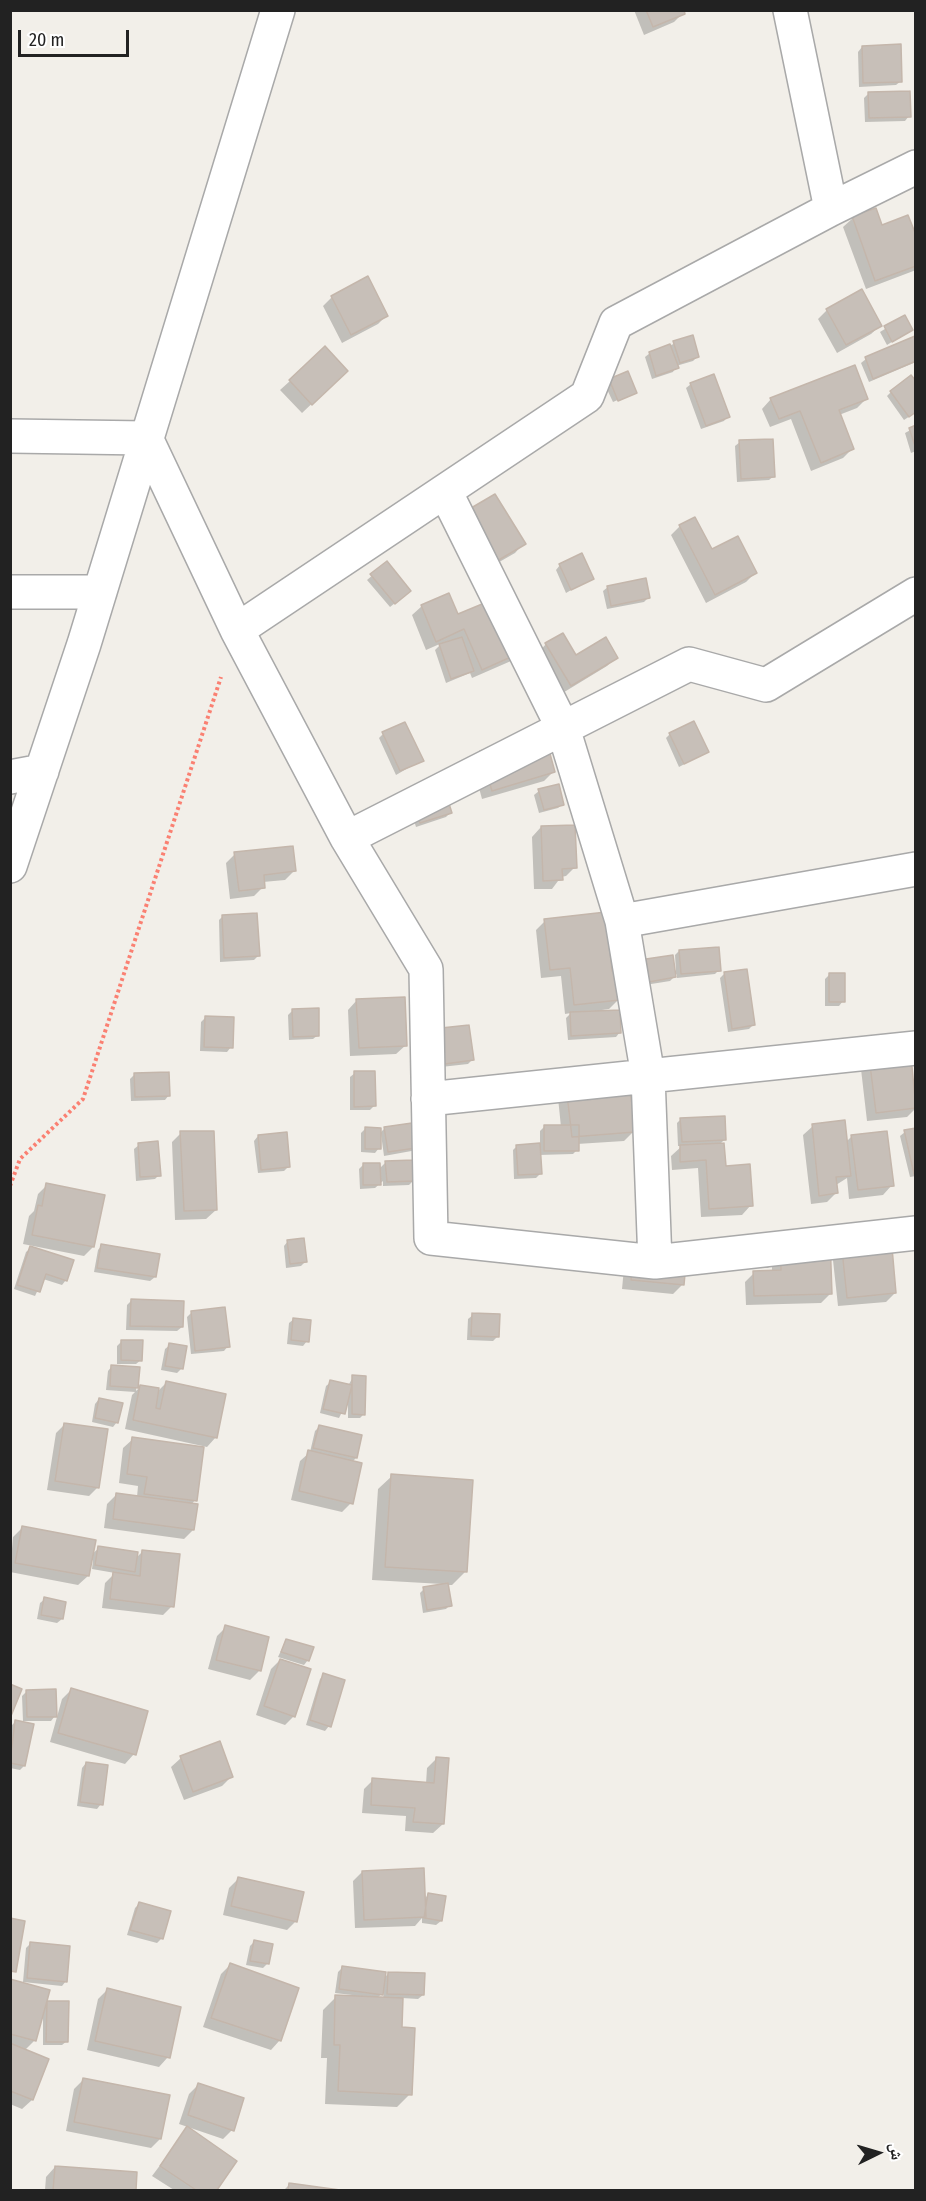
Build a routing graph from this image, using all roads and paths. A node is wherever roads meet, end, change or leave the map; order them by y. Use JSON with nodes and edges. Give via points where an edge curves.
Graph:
{"nodes":[{"id":1,"x":790,"y":10,"type":"edge"},
{"id":2,"x":270,"y":14,"type":"edge"},
{"id":3,"x":915,"y":167,"type":"edge"},
{"id":4,"x":831,"y":208,"type":"junction"},
{"id":5,"x":10,"y":436,"type":"edge"},
{"id":6,"x":146,"y":438,"type":"junction"},
{"id":7,"x":446,"y":491,"type":"junction"},
{"id":8,"x":10,"y":591,"type":"edge"},
{"id":9,"x":100,"y":591,"type":"junction"},
{"id":10,"x":915,"y":594,"type":"edge"},
{"id":11,"x":237,"y":630,"type":"junction"},
{"id":12,"x":563,"y":728,"type":"junction"},
{"id":13,"x":42,"y":771,"type":"junction"},
{"id":14,"x":10,"y":777,"type":"edge"},
{"id":15,"x":347,"y":838,"type":"junction"},
{"id":16,"x":10,"y":866,"type":"edge"},
{"id":17,"x":915,"y":869,"type":"edge"},
{"id":18,"x":622,"y":921,"type":"junction"},
{"id":19,"x":915,"y":1048,"type":"edge"},
{"id":20,"x":648,"y":1076,"type":"junction"},
{"id":21,"x":429,"y":1099,"type":"junction"},
{"id":22,"x":10,"y":1186,"type":"edge"},
{"id":23,"x":915,"y":1233,"type":"edge"},
{"id":24,"x":654,"y":1262,"type":"junction"}],
"edges":[{"from":1,"to":4,"type":"street"},
{"from":2,"to":6,"type":"street"},
{"from":3,"to":4,"type":"street"},
{"from":4,"to":7,"type":"street","via":[[616,323],[587,396]]},
{"from":5,"to":6,"type":"street"},
{"from":6,"to":9,"type":"street"},
{"from":6,"to":11,"type":"street"},
{"from":7,"to":11,"type":"street"},
{"from":7,"to":12,"type":"street"},
{"from":8,"to":9,"type":"street"},
{"from":9,"to":13,"type":"street"},
{"from":10,"to":12,"type":"street","via":[[766,685],[688,664]]},
{"from":11,"to":15,"type":"street"},
{"from":11,"to":22,"type":"path","via":[[83,1099],[20,1159]]},
{"from":12,"to":15,"type":"street"},
{"from":12,"to":18,"type":"street"},
{"from":13,"to":14,"type":"street"},
{"from":13,"to":16,"type":"street"},
{"from":15,"to":21,"type":"street","via":[[426,969]]},
{"from":17,"to":18,"type":"street"},
{"from":18,"to":20,"type":"street"},
{"from":19,"to":20,"type":"street"},
{"from":20,"to":21,"type":"street"},
{"from":20,"to":24,"type":"street"},
{"from":21,"to":24,"type":"street","via":[[431,1238]]},
{"from":23,"to":24,"type":"street"}]}
